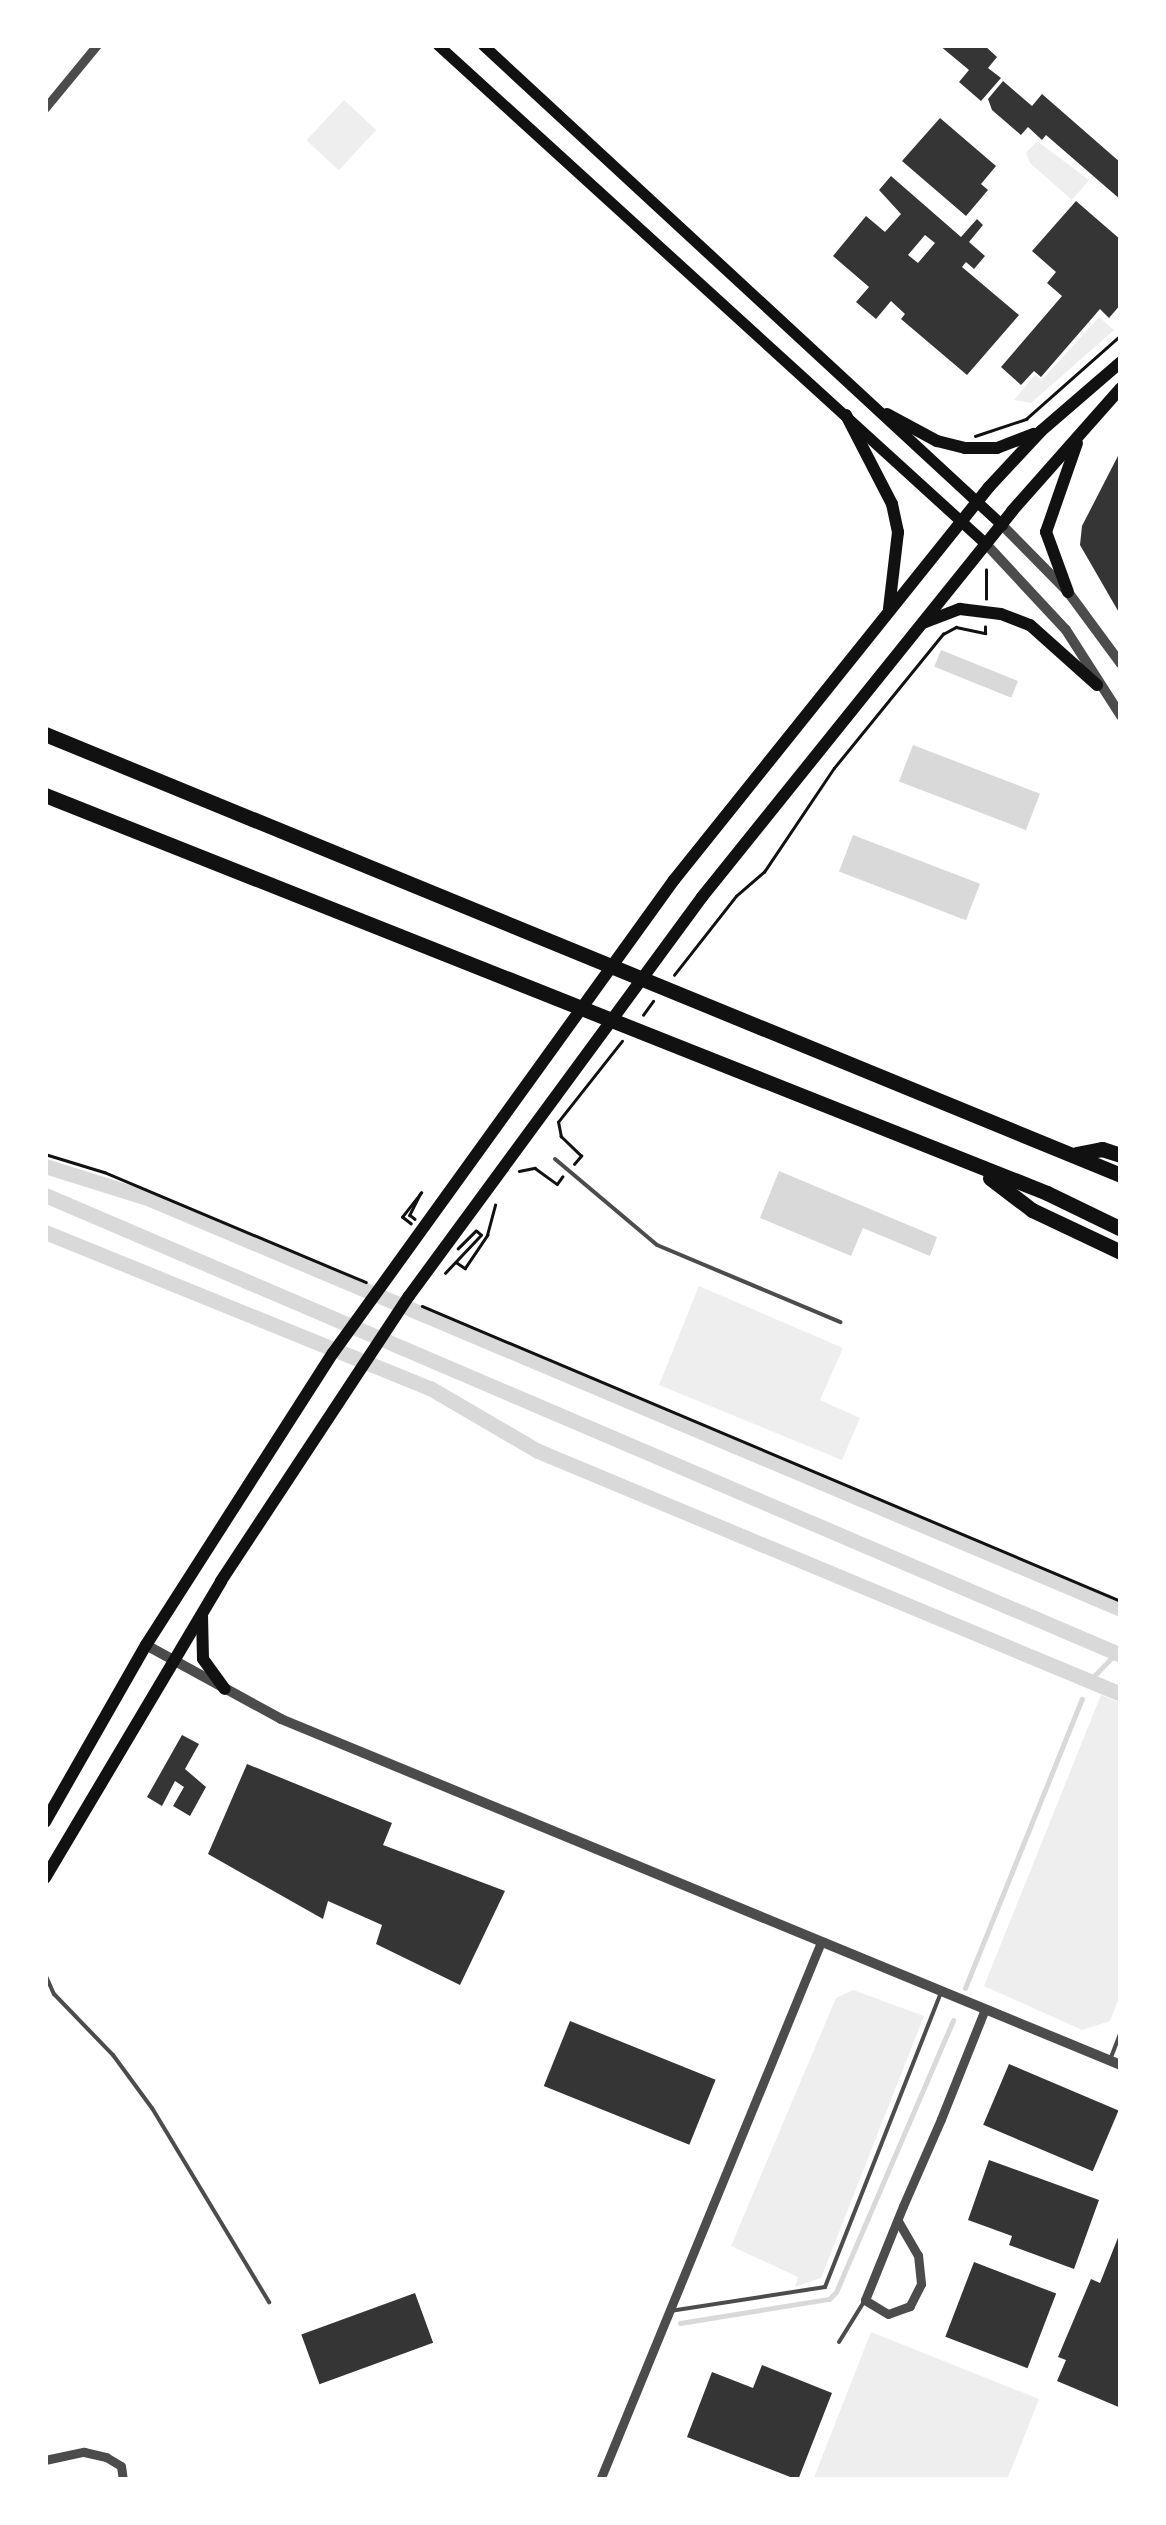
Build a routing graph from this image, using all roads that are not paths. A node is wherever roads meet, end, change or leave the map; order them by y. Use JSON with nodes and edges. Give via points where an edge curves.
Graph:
{"nodes":[{"id":1,"x":97,"y":45,"type":"edge"},
{"id":2,"x":438,"y":45,"type":"edge"},
{"id":3,"x":483,"y":45,"type":"edge"},
{"id":4,"x":45,"y":108,"type":"edge"},
{"id":5,"x":1121,"y":362,"type":"edge"},
{"id":6,"x":1121,"y":388,"type":"edge"},
{"id":7,"x":888,"y":414,"type":"junction"},
{"id":8,"x":846,"y":415,"type":"junction"},
{"id":9,"x":1040,"y":431,"type":"junction"},
{"id":10,"x":1081,"y":432,"type":"junction"},
{"id":11,"x":978,"y":502,"type":"junction"},
{"id":12,"x":961,"y":524,"type":"junction"},
{"id":13,"x":1002,"y":525,"type":"junction"},
{"id":14,"x":986,"y":544,"type":"junction"},
{"id":15,"x":1068,"y":592,"type":"junction"},
{"id":16,"x":888,"y":612,"type":"junction"},
{"id":17,"x":920,"y":624,"type":"junction"},
{"id":18,"x":1121,"y":664,"type":"edge"},
{"id":19,"x":1097,"y":685,"type":"junction"},
{"id":20,"x":1121,"y":716,"type":"edge"},
{"id":21,"x":45,"y":734,"type":"edge"},
{"id":22,"x":45,"y":795,"type":"edge"},
{"id":23,"x":1076,"y":1154,"type":"junction"},
{"id":24,"x":1121,"y":1155,"type":"edge"},
{"id":25,"x":555,"y":1159,"type":"dead end"},
{"id":26,"x":978,"y":1168,"type":"junction"},
{"id":27,"x":1121,"y":1175,"type":"edge"},
{"id":28,"x":1121,"y":1229,"type":"edge"},
{"id":29,"x":1121,"y":1252,"type":"edge"},
{"id":30,"x":840,"y":1322,"type":"dead end"},
{"id":31,"x":202,"y":1612,"type":"junction"},
{"id":32,"x":146,"y":1645,"type":"junction"},
{"id":33,"x":172,"y":1660,"type":"junction"},
{"id":34,"x":225,"y":1690,"type":"junction"},
{"id":35,"x":45,"y":1822,"type":"edge"},
{"id":36,"x":45,"y":1878,"type":"edge"},
{"id":37,"x":821,"y":1942,"type":"junction"},
{"id":38,"x":45,"y":1974,"type":"edge"},
{"id":39,"x":45,"y":1993,"type":"edge"},
{"id":40,"x":947,"y":1993,"type":"junction"},
{"id":41,"x":54,"y":1994,"type":"junction"},
{"id":42,"x":984,"y":2009,"type":"junction"},
{"id":43,"x":1121,"y":2032,"type":"edge"},
{"id":44,"x":1115,"y":2063,"type":"edge"},
{"id":45,"x":898,"y":2221,"type":"junction"},
{"id":46,"x":866,"y":2300,"type":"junction"},
{"id":47,"x":269,"y":2302,"type":"dead end"},
{"id":48,"x":670,"y":2312,"type":"junction"},
{"id":49,"x":839,"y":2342,"type":"dead end"},
{"id":50,"x":45,"y":2460,"type":"edge"},
{"id":51,"x":123,"y":2480,"type":"edge"},
{"id":52,"x":600,"y":2480,"type":"edge"}],
"edges":[{"from":1,"to":4,"type":"street"},
{"from":2,"to":8,"type":"main road"},
{"from":3,"to":7,"type":"main road"},
{"from":5,"to":9,"type":"main road"},
{"from":6,"to":10,"type":"main road"},
{"from":7,"to":9,"type":"main road","via":[[937,442],[964,448],[997,448]]},
{"from":7,"to":11,"type":"main road"},
{"from":8,"to":12,"type":"main road"},
{"from":8,"to":16,"type":"main road","via":[[892,504],[898,532]]},
{"from":9,"to":11,"type":"main road"},
{"from":10,"to":13,"type":"main road"},
{"from":10,"to":15,"type":"main road","via":[[1046,532]]},
{"from":11,"to":12,"type":"main road"},
{"from":11,"to":13,"type":"main road"},
{"from":12,"to":14,"type":"main road"},
{"from":12,"to":16,"type":"main road"},
{"from":13,"to":14,"type":"main road"},
{"from":13,"to":15,"type":"street"},
{"from":14,"to":17,"type":"main road"},
{"from":14,"to":19,"type":"street","via":[[1066,630]]},
{"from":15,"to":18,"type":"street"},
{"from":16,"to":32,"type":"main road","via":[[674,880],[379,1282]]},
{"from":17,"to":19,"type":"main road","via":[[960,609],[1001,614],[1030,625]]},
{"from":17,"to":31,"type":"main road","via":[[702,897],[409,1296]]},
{"from":19,"to":20,"type":"street"},
{"from":21,"to":23,"type":"highway"},
{"from":22,"to":26,"type":"highway"},
{"from":23,"to":24,"type":"highway","via":[[1102,1149]]},
{"from":23,"to":27,"type":"highway"},
{"from":25,"to":30,"type":"lane","via":[[657,1244]]},
{"from":26,"to":28,"type":"highway"},
{"from":26,"to":29,"type":"highway","via":[[1049,1217]]},
{"from":31,"to":33,"type":"main road"},
{"from":31,"to":34,"type":"main road","via":[[203,1660]]},
{"from":32,"to":33,"type":"street"},
{"from":32,"to":35,"type":"main road"},
{"from":33,"to":34,"type":"street"},
{"from":33,"to":36,"type":"main road"},
{"from":34,"to":37,"type":"street","via":[[281,1720]]},
{"from":37,"to":40,"type":"street"},
{"from":37,"to":48,"type":"street"},
{"from":38,"to":41,"type":"lane"},
{"from":39,"to":41,"type":"lane"},
{"from":40,"to":42,"type":"street"},
{"from":40,"to":48,"type":"lane","via":[[826,2287]]},
{"from":41,"to":47,"type":"lane","via":[[113,2054],[152,2108]]},
{"from":42,"to":44,"type":"street"},
{"from":42,"to":45,"type":"street"},
{"from":43,"to":44,"type":"lane"},
{"from":45,"to":46,"type":"street"},
{"from":45,"to":46,"type":"street","via":[[918,2255],[921,2284],[900,2314]]},
{"from":46,"to":49,"type":"lane"},
{"from":48,"to":52,"type":"street"},
{"from":50,"to":51,"type":"street","via":[[84,2452],[106,2456],[121,2466]]}]}
